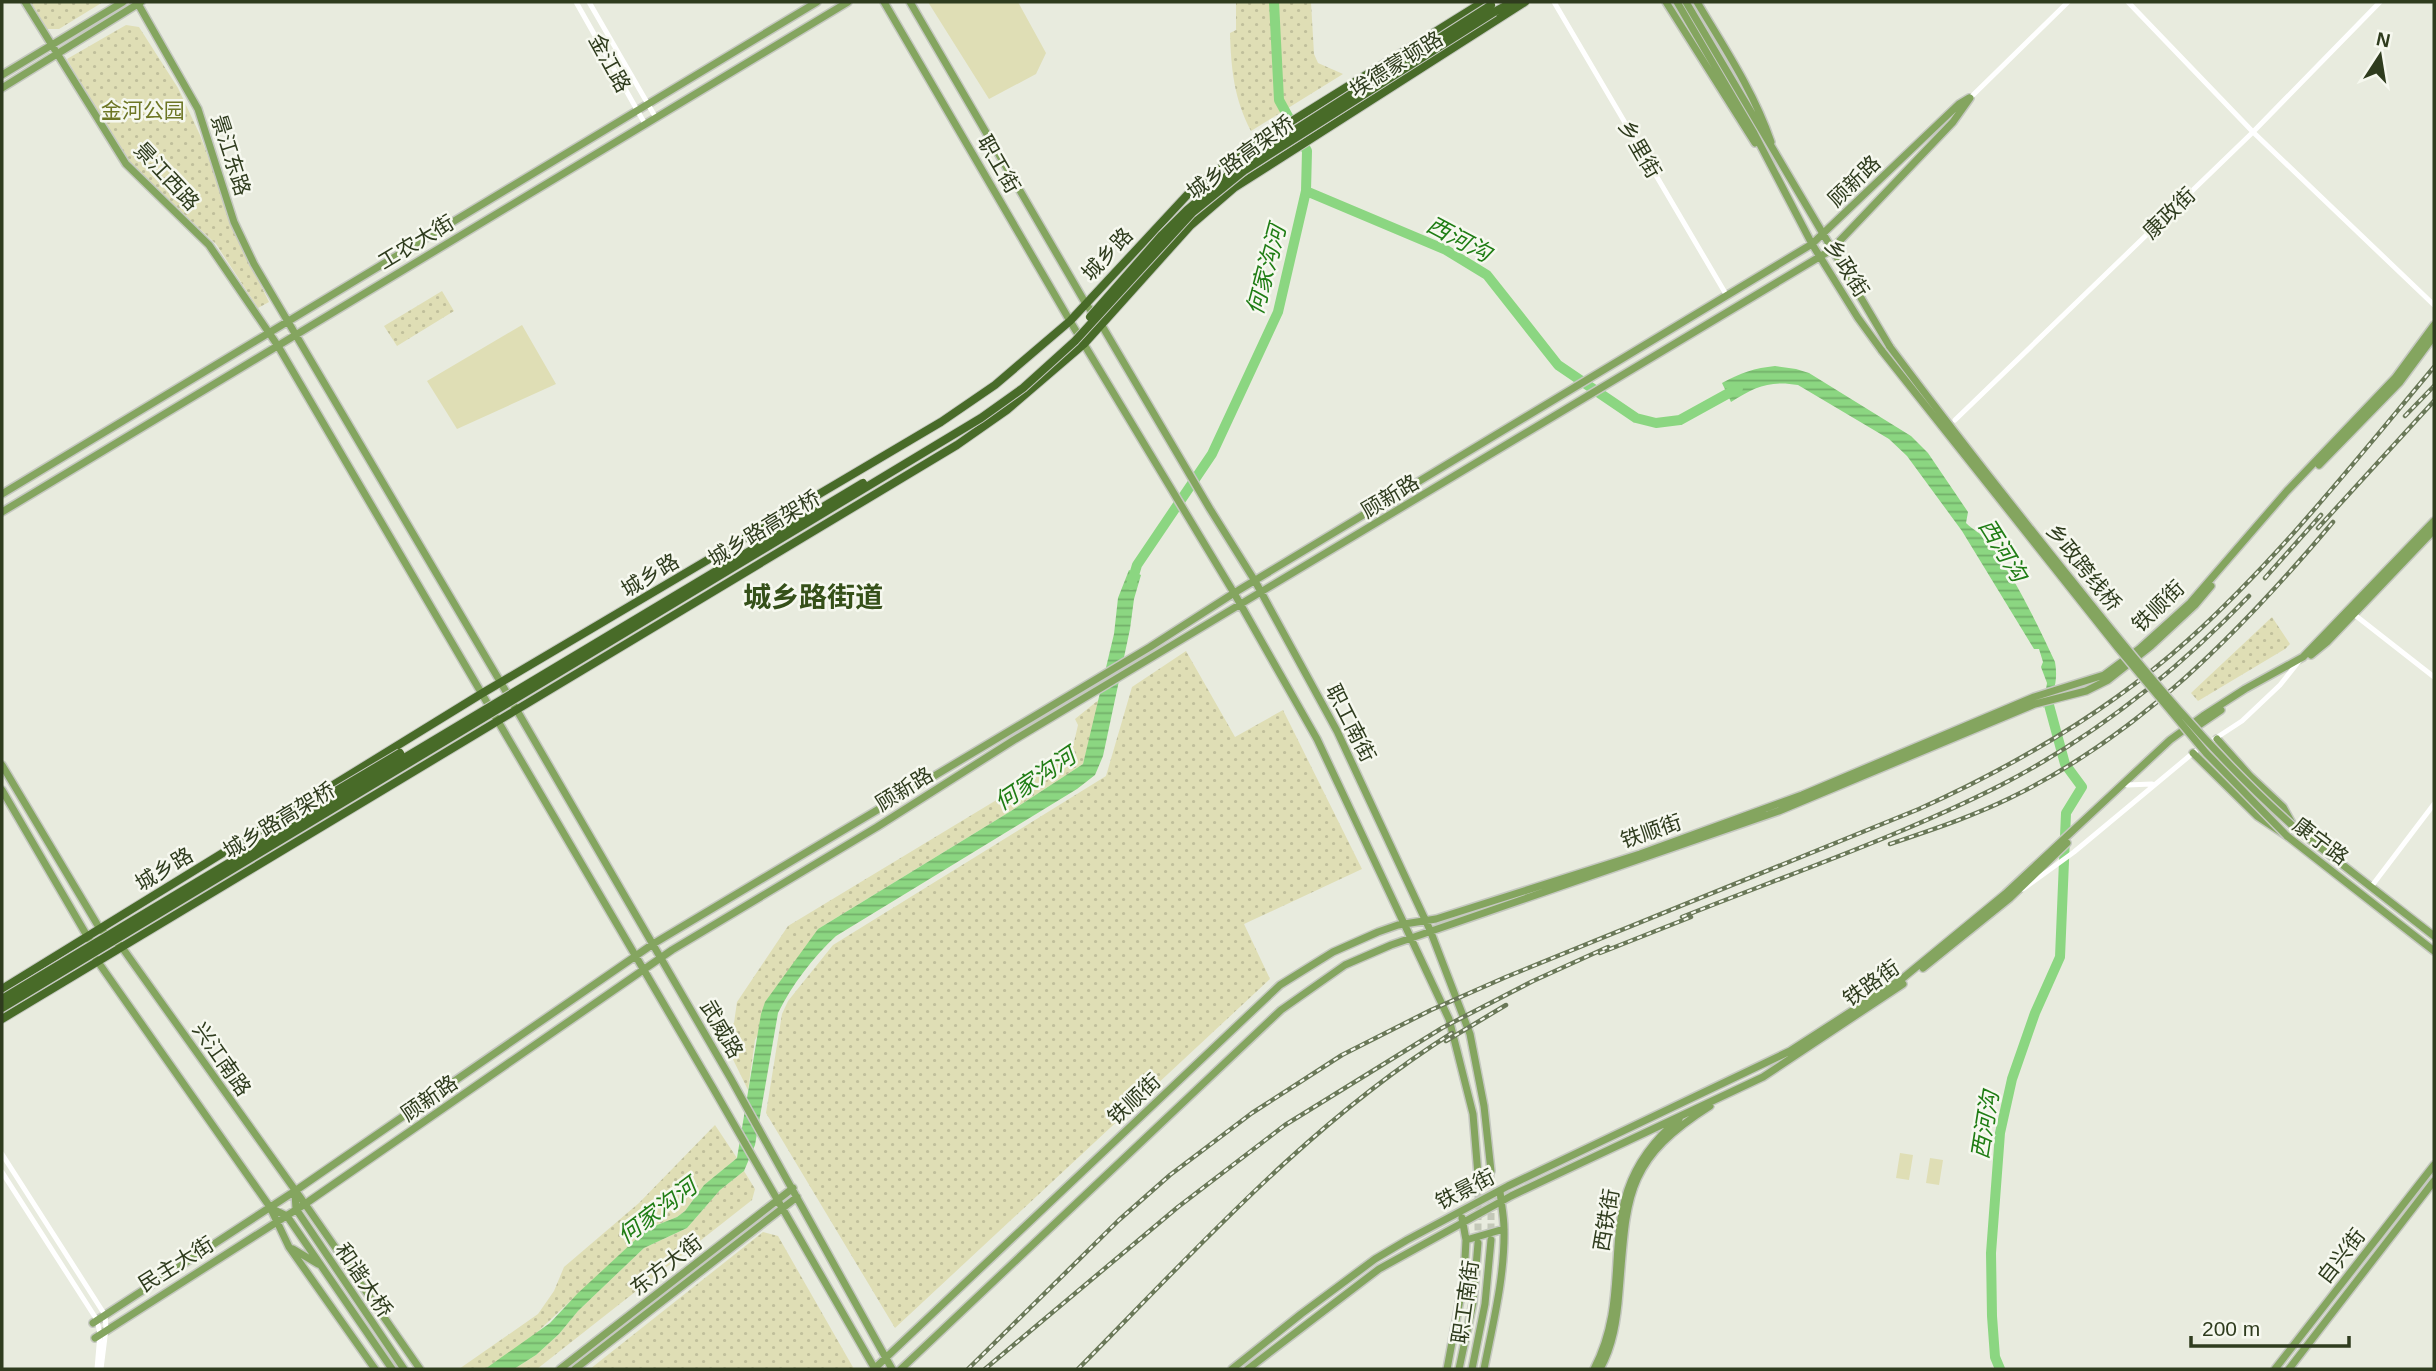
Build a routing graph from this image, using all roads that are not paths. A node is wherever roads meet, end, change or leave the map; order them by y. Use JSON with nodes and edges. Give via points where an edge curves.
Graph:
{"nodes":[{"id":1,"x":26,"y":2,"type":"edge"},
{"id":2,"x":124,"y":2,"type":"edge"},
{"id":3,"x":576,"y":2,"type":"edge"},
{"id":4,"x":589,"y":2,"type":"edge"},
{"id":5,"x":817,"y":2,"type":"edge"},
{"id":6,"x":848,"y":2,"type":"edge"},
{"id":7,"x":884,"y":2,"type":"edge"},
{"id":8,"x":910,"y":2,"type":"edge"},
{"id":9,"x":1513,"y":2,"type":"edge"},
{"id":10,"x":1525,"y":2,"type":"edge"},
{"id":11,"x":1554,"y":2,"type":"edge"},
{"id":12,"x":1666,"y":2,"type":"edge"},
{"id":13,"x":1677,"y":2,"type":"edge"},
{"id":14,"x":1686,"y":2,"type":"edge"},
{"id":15,"x":1697,"y":2,"type":"edge"},
{"id":16,"x":2068,"y":2,"type":"edge"},
{"id":17,"x":2128,"y":2,"type":"edge"},
{"id":18,"x":2380,"y":2,"type":"edge"},
{"id":19,"x":139,"y":3,"type":"edge"},
{"id":20,"x":1491,"y":5,"type":"edge"},
{"id":21,"x":52,"y":45,"type":"junction"},
{"id":22,"x":57,"y":55,"type":"junction"},
{"id":23,"x":2,"y":75,"type":"edge"},
{"id":24,"x":2,"y":88,"type":"edge"},
{"id":25,"x":1970,"y":98,"type":"junction"},
{"id":26,"x":648,"y":104,"type":"junction"},
{"id":27,"x":638,"y":111,"type":"junction"},
{"id":28,"x":656,"y":118,"type":"junction"},
{"id":29,"x":645,"y":124,"type":"junction"},
{"id":30,"x":1758,"y":132,"type":"junction"},
{"id":31,"x":2253,"y":132,"type":"junction"},
{"id":32,"x":1271,"y":134,"type":"joint"},
{"id":33,"x":1777,"y":159,"type":"junction"},
{"id":34,"x":1768,"y":162,"type":"junction"},
{"id":35,"x":1822,"y":236,"type":"junction"},
{"id":36,"x":1812,"y":244,"type":"junction"},
{"id":37,"x":1832,"y":250,"type":"junction"},
{"id":38,"x":1820,"y":257,"type":"junction"},
{"id":39,"x":1727,"y":296,"type":"junction"},
{"id":40,"x":1086,"y":303,"type":"junction"},
{"id":41,"x":2434,"y":305,"type":"edge"},
{"id":42,"x":288,"y":321,"type":"junction"},
{"id":43,"x":1070,"y":321,"type":"junction"},
{"id":44,"x":1101,"y":324,"type":"junction"},
{"id":45,"x":2434,"y":325,"type":"edge"},
{"id":46,"x":269,"y":333,"type":"junction"},
{"id":47,"x":296,"y":334,"type":"junction"},
{"id":48,"x":2434,"y":336,"type":"edge"},
{"id":49,"x":1084,"y":344,"type":"junction"},
{"id":50,"x":278,"y":346,"type":"junction"},
{"id":51,"x":1886,"y":349,"type":"junction"},
{"id":52,"x":1955,"y":420,"type":"dead end"},
{"id":53,"x":2,"y":494,"type":"edge"},
{"id":54,"x":2,"y":512,"type":"edge"},
{"id":55,"x":2434,"y":521,"type":"edge"},
{"id":56,"x":2434,"y":530,"type":"edge"},
{"id":57,"x":1255,"y":581,"type":"junction"},
{"id":58,"x":1234,"y":593,"type":"junction"},
{"id":59,"x":1262,"y":593,"type":"junction"},
{"id":60,"x":1241,"y":606,"type":"junction"},
{"id":61,"x":2351,"y":612,"type":"junction"},
{"id":62,"x":594,"y":642,"type":"junction"},
{"id":63,"x":2303,"y":657,"type":"junction"},
{"id":64,"x":2295,"y":667,"type":"junction"},
{"id":65,"x":2434,"y":677,"type":"edge"},
{"id":66,"x":501,"y":683,"type":"junction"},
{"id":67,"x":2085,"y":687,"type":"junction"},
{"id":68,"x":481,"y":694,"type":"junction"},
{"id":69,"x":2034,"y":700,"type":"junction"},
{"id":70,"x":515,"y":710,"type":"junction"},
{"id":71,"x":497,"y":721,"type":"junction"},
{"id":72,"x":2217,"y":739,"type":"junction"},
{"id":73,"x":2193,"y":753,"type":"junction"},
{"id":74,"x":2,"y":765,"type":"edge"},
{"id":75,"x":2153,"y":784,"type":"junction"},
{"id":76,"x":2127,"y":785,"type":"junction"},
{"id":77,"x":2,"y":790,"type":"edge"},
{"id":78,"x":2434,"y":804,"type":"edge"},
{"id":79,"x":2294,"y":827,"type":"junction"},
{"id":80,"x":2075,"y":832,"type":"junction"},
{"id":81,"x":2287,"y":836,"type":"junction"},
{"id":82,"x":231,"y":848,"type":"junction"},
{"id":83,"x":2053,"y":853,"type":"junction"},
{"id":84,"x":2371,"y":887,"type":"junction"},
{"id":85,"x":2004,"y":904,"type":"junction"},
{"id":86,"x":1425,"y":920,"type":"junction"},
{"id":87,"x":1404,"y":924,"type":"junction"},
{"id":88,"x":100,"y":929,"type":"junction"},
{"id":89,"x":1430,"y":930,"type":"junction"},
{"id":90,"x":2433,"y":933,"type":"edge"},
{"id":91,"x":88,"y":936,"type":"junction"},
{"id":92,"x":1411,"y":937,"type":"junction"},
{"id":93,"x":653,"y":944,"type":"junction"},
{"id":94,"x":121,"y":946,"type":"junction"},
{"id":95,"x":2434,"y":951,"type":"edge"},
{"id":96,"x":636,"y":957,"type":"junction"},
{"id":97,"x":661,"y":958,"type":"junction"},
{"id":98,"x":97,"y":961,"type":"junction"},
{"id":99,"x":644,"y":970,"type":"junction"},
{"id":100,"x":2,"y":989,"type":"edge"},
{"id":101,"x":2,"y":999,"type":"edge"},
{"id":102,"x":2,"y":1007,"type":"edge"},
{"id":103,"x":2,"y":1019,"type":"edge"},
{"id":104,"x":1737,"y":1077,"type":"junction"},
{"id":105,"x":1735,"y":1090,"type":"junction"},
{"id":106,"x":1688,"y":1112,"type":"junction"},
{"id":107,"x":2,"y":1154,"type":"edge"},
{"id":108,"x":2434,"y":1165,"type":"edge"},
{"id":109,"x":2,"y":1171,"type":"edge"},
{"id":110,"x":1491,"y":1171,"type":"tunnel mouth"},
{"id":111,"x":1478,"y":1175,"type":"tunnel mouth"},
{"id":112,"x":2434,"y":1181,"type":"edge"},
{"id":113,"x":793,"y":1188,"type":"junction"},
{"id":114,"x":295,"y":1191,"type":"junction"},
{"id":115,"x":1500,"y":1191,"type":"junction"},
{"id":116,"x":797,"y":1197,"type":"junction"},
{"id":117,"x":776,"y":1200,"type":"junction"},
{"id":118,"x":1501,"y":1202,"type":"junction"},
{"id":119,"x":306,"y":1204,"type":"junction"},
{"id":120,"x":270,"y":1207,"type":"junction"},
{"id":121,"x":296,"y":1209,"type":"junction"},
{"id":122,"x":782,"y":1210,"type":"junction"},
{"id":123,"x":1460,"y":1211,"type":"junction"},
{"id":124,"x":287,"y":1216,"type":"junction"},
{"id":125,"x":277,"y":1222,"type":"junction"},
{"id":126,"x":1462,"y":1222,"type":"junction"},
{"id":127,"x":1504,"y":1229,"type":"junction"},
{"id":128,"x":1466,"y":1240,"type":"junction"},
{"id":129,"x":1491,"y":1240,"type":"tunnel mouth"},
{"id":130,"x":1478,"y":1243,"type":"tunnel mouth"},
{"id":131,"x":289,"y":1247,"type":"junction"},
{"id":132,"x":321,"y":1266,"type":"junction"},
{"id":133,"x":105,"y":1315,"type":"junction"},
{"id":134,"x":95,"y":1322,"type":"junction"},
{"id":135,"x":101,"y":1333,"type":"junction"},
{"id":136,"x":886,"y":1359,"type":"junction"},
{"id":137,"x":419,"y":1368,"type":"edge"},
{"id":138,"x":99,"y":1369,"type":"edge"},
{"id":139,"x":375,"y":1369,"type":"edge"},
{"id":140,"x":392,"y":1369,"type":"edge"},
{"id":141,"x":404,"y":1369,"type":"edge"},
{"id":142,"x":560,"y":1369,"type":"edge"},
{"id":143,"x":575,"y":1369,"type":"edge"},
{"id":144,"x":875,"y":1369,"type":"edge"},
{"id":145,"x":892,"y":1369,"type":"edge"},
{"id":146,"x":901,"y":1369,"type":"edge"},
{"id":147,"x":1232,"y":1369,"type":"edge"},
{"id":148,"x":1248,"y":1369,"type":"edge"},
{"id":149,"x":1447,"y":1369,"type":"edge"},
{"id":150,"x":1459,"y":1369,"type":"edge"},
{"id":151,"x":1472,"y":1369,"type":"edge"},
{"id":152,"x":1484,"y":1369,"type":"edge"},
{"id":153,"x":1594,"y":1369,"type":"edge"},
{"id":154,"x":1600,"y":1369,"type":"edge"},
{"id":155,"x":2275,"y":1369,"type":"edge"},
{"id":156,"x":2289,"y":1369,"type":"edge"}],
"edges":[{"from":1,"to":21,"type":"main road","name":"景江西路"},
{"from":2,"to":21,"type":"main road"},
{"from":3,"to":27,"type":"street","name":"金江路"},
{"from":4,"to":26,"type":"street","name":"金江路"},
{"from":5,"to":26,"type":"main road","name":"工农大街"},
{"from":6,"to":28,"type":"main road","name":"工农大街"},
{"from":7,"to":43,"type":"main road","name":"职工街"},
{"from":8,"to":40,"type":"main road","name":"职工街"},
{"from":9,"to":20,"type":"highway","name":"埃德蒙顿路"},
{"from":10,"to":44,"type":"highway","name":"埃德蒙顿路","via":[[1234,188],[1190,226]]},
{"from":11,"to":39,"type":"street","name":"乡里街"},
{"from":12,"to":34,"type":"main road","name":"乡政街"},
{"from":13,"to":30,"type":"main road"},
{"from":14,"to":30,"type":"main road"},
{"from":15,"to":33,"type":"main road","name":"乡政街","via":[[1754,101]]},
{"from":16,"to":25,"type":"street","name":"顾新路"},
{"from":17,"to":31,"type":"street"},
{"from":18,"to":31,"type":"street","name":"康政街"},
{"from":19,"to":22,"type":"main road"},
{"from":19,"to":42,"type":"main road","name":"景江东路","via":[[198,109],[234,222]]},
{"from":20,"to":32,"type":"highway","name":"埃德蒙顿路"},
{"from":20,"to":62,"type":"highway","name":"城乡路高架桥","bridge":true,"via":[[1240,165],[1170,226],[1071,338],[997,402]]},
{"from":20,"to":102,"type":"highway","name":"城乡路高架桥","bridge":true,"via":[[1245,170],[1192,213],[1075,341],[981,418]]},
{"from":21,"to":22,"type":"main road","name":"景江西路"},
{"from":21,"to":23,"type":"main road"},
{"from":22,"to":24,"type":"main road"},
{"from":22,"to":46,"type":"main road","name":"景江西路","via":[[126,164],[209,245]]},
{"from":25,"to":35,"type":"main road","name":"顾新路"},
{"from":25,"to":37,"type":"main road","name":"顾新路","via":[[1953,122]]},
{"from":26,"to":27,"type":"main road","name":"工农大街"},
{"from":26,"to":28,"type":"street","name":"金江路"},
{"from":27,"to":29,"type":"street","name":"金江路"},
{"from":27,"to":42,"type":"main road","name":"工农大街"},
{"from":28,"to":29,"type":"main road","name":"工农大街"},
{"from":29,"to":47,"type":"main road","name":"工农大街"},
{"from":30,"to":33,"type":"main road","name":"乡政街"},
{"from":30,"to":34,"type":"main road","name":"乡政街"},
{"from":31,"to":41,"type":"street"},
{"from":31,"to":52,"type":"street","name":"康政街"},
{"from":32,"to":40,"type":"highway","name":"城乡路","via":[[1189,193]]},
{"from":33,"to":35,"type":"main road","name":"乡政街"},
{"from":34,"to":36,"type":"main road","name":"乡政街"},
{"from":35,"to":36,"type":"main road","name":"顾新路"},
{"from":35,"to":37,"type":"main road","name":"乡政街"},
{"from":36,"to":38,"type":"main road","name":"乡政街"},
{"from":36,"to":39,"type":"main road","name":"顾新路"},
{"from":37,"to":38,"type":"main road","name":"顾新路"},
{"from":37,"to":51,"type":"main road","name":"乡政街"},
{"from":38,"to":51,"type":"main road","name":"乡政街","via":[[1858,318]]},
{"from":38,"to":59,"type":"main road","name":"顾新路"},
{"from":39,"to":57,"type":"main road","name":"顾新路"},
{"from":40,"to":43,"type":"highway","name":"城乡路"},
{"from":40,"to":44,"type":"main road","name":"职工街"},
{"from":42,"to":46,"type":"main road","name":"工农大街"},
{"from":42,"to":47,"type":"main road","name":"景江东路"},
{"from":43,"to":49,"type":"main road","name":"职工街"},
{"from":43,"to":66,"type":"highway","name":"城乡路","via":[[995,385],[941,422]]},
{"from":44,"to":49,"type":"highway","name":"埃德蒙顿路"},
{"from":44,"to":57,"type":"main road","name":"职工南街"},
{"from":45,"to":67,"type":"main road","name":"铁顺街","via":[[2395,378],[2287,491],[2190,603],[2120,664]]},
{"from":46,"to":50,"type":"main road","name":"景江西路"},
{"from":46,"to":53,"type":"main road","name":"工农大街"},
{"from":47,"to":50,"type":"main road","name":"工农大街"},
{"from":47,"to":66,"type":"main road","name":"景江东路"},
{"from":48,"to":67,"type":"main road","name":"铁顺街","via":[[2400,382],[2291,494],[2195,605],[2123,670]]},
{"from":49,"to":58,"type":"main road","name":"职工南街"},
{"from":49,"to":70,"type":"highway","via":[[1007,410],[957,444]]},
{"from":50,"to":54,"type":"main road","name":"工农大街"},
{"from":50,"to":68,"type":"main road","name":"景江西路"},
{"from":51,"to":79,"type":"main road","name":"乡政跨线桥","bridge":true,"via":[[2176,708],[2244,782]]},
{"from":51,"to":81,"type":"main road","bridge":true,"via":[[1952,442],[2144,680],[2206,753]]},
{"from":55,"to":61,"type":"main road"},
{"from":56,"to":61,"type":"main road"},
{"from":57,"to":58,"type":"main road","name":"顾新路"},
{"from":57,"to":59,"type":"main road","name":"职工南街"},
{"from":58,"to":60,"type":"main road","name":"职工南街"},
{"from":58,"to":93,"type":"main road","name":"顾新路"},
{"from":59,"to":60,"type":"main road","name":"顾新路"},
{"from":59,"to":86,"type":"main road","name":"职工南街","via":[[1337,732]]},
{"from":60,"to":87,"type":"main road","name":"职工南街","via":[[1317,739]]},
{"from":60,"to":97,"type":"main road","name":"顾新路"},
{"from":61,"to":63,"type":"main road"},
{"from":61,"to":64,"type":"main road","via":[[2327,642]]},
{"from":61,"to":65,"type":"street"},
{"from":62,"to":82,"type":"highway","bridge":true},
{"from":62,"to":101,"type":"highway","name":"城乡路高架桥","bridge":true},
{"from":63,"to":64,"type":"street"},
{"from":63,"to":80,"type":"main road","via":[[2245,689],[2170,740]]},
{"from":64,"to":72,"type":"street","via":[[2242,721]]},
{"from":64,"to":76,"type":"main road","via":[[2201,723]]},
{"from":66,"to":68,"type":"highway","name":"城乡路"},
{"from":66,"to":70,"type":"main road","name":"武威路"},
{"from":67,"to":69,"type":"main road","name":"铁顺街"},
{"from":68,"to":71,"type":"main road","name":"武威路"},
{"from":68,"to":82,"type":"highway","name":"城乡路"},
{"from":69,"to":86,"type":"main road","name":"铁顺街","via":[[1640,854]]},
{"from":69,"to":89,"type":"main road","name":"铁顺街","via":[[1779,811]]},
{"from":70,"to":71,"type":"highway"},
{"from":70,"to":93,"type":"main road","name":"武威路"},
{"from":71,"to":94,"type":"highway"},
{"from":71,"to":96,"type":"main road","name":"武威路"},
{"from":72,"to":73,"type":"street"},
{"from":72,"to":79,"type":"main road","name":"康宁路","via":[[2283,807]]},
{"from":73,"to":75,"type":"street"},
{"from":73,"to":81,"type":"main road","name":"康宁路","via":[[2257,816]]},
{"from":74,"to":88,"type":"main road","name":"兴江南路"},
{"from":75,"to":76,"type":"street"},
{"from":75,"to":85,"type":"street"},
{"from":76,"to":80,"type":"main road"},
{"from":77,"to":91,"type":"main road"},
{"from":78,"to":84,"type":"street"},
{"from":79,"to":84,"type":"main road","name":"康宁路"},
{"from":80,"to":83,"type":"main road"},
{"from":81,"to":95,"type":"main road","name":"康宁路"},
{"from":82,"to":88,"type":"highway","name":"城乡路"},
{"from":83,"to":85,"type":"main road","name":"铁路街"},
{"from":83,"to":104,"type":"main road","name":"铁路街","via":[[1903,978],[1790,1051]]},
{"from":84,"to":90,"type":"main road","name":"康宁路"},
{"from":85,"to":105,"type":"main road","name":"铁路街","via":[[1895,990],[1763,1077]]},
{"from":86,"to":87,"type":"main road","name":"铁顺街"},
{"from":86,"to":89,"type":"main road","name":"职工南街"},
{"from":87,"to":92,"type":"main road","name":"职工南街"},
{"from":87,"to":136,"type":"main road","name":"铁顺街","via":[[1332,952],[1280,985]]},
{"from":88,"to":91,"type":"highway","name":"城乡路"},
{"from":88,"to":94,"type":"main road","name":"兴江南路"},
{"from":89,"to":92,"type":"main road","name":"铁顺街"},
{"from":89,"to":110,"type":"main road","name":"职工南街","via":[[1470,1034]]},
{"from":91,"to":98,"type":"main road"},
{"from":91,"to":100,"type":"highway","name":"城乡路"},
{"from":92,"to":111,"type":"main road","name":"职工南街","via":[[1449,1019],[1472,1114]]},
{"from":92,"to":146,"type":"main road","name":"铁顺街","via":[[1345,965],[1280,1010]]},
{"from":93,"to":96,"type":"main road","name":"顾新路"},
{"from":93,"to":97,"type":"main road","name":"武威路"},
{"from":94,"to":98,"type":"highway"},
{"from":94,"to":114,"type":"main road","name":"兴江南路"},
{"from":96,"to":99,"type":"main road","name":"武威路"},
{"from":96,"to":114,"type":"main road","name":"顾新路"},
{"from":97,"to":99,"type":"main road","name":"顾新路"},
{"from":97,"to":113,"type":"main road","name":"武威路"},
{"from":98,"to":103,"type":"highway"},
{"from":98,"to":120,"type":"main road"},
{"from":99,"to":117,"type":"main road","name":"武威路"},
{"from":99,"to":119,"type":"main road","name":"顾新路"},
{"from":104,"to":106,"type":"main road","name":"西铁街"},
{"from":104,"to":115,"type":"main road","name":"铁景街"},
{"from":105,"to":106,"type":"main road","name":"铁路街"},
{"from":105,"to":154,"type":"main road","name":"西铁街","via":[[1672,1133],[1636,1179],[1627,1213],[1615,1327]]},
{"from":106,"to":118,"type":"main road","name":"铁景街"},
{"from":106,"to":153,"type":"main road","name":"西铁街","via":[[1651,1145],[1629,1183],[1620,1217],[1611,1321]]},
{"from":107,"to":133,"type":"street"},
{"from":108,"to":155,"type":"main road","name":"自兴街"},
{"from":109,"to":134,"type":"street"},
{"from":112,"to":156,"type":"main road","name":"自兴街"},
{"from":113,"to":116,"type":"main road","name":"武威路"},
{"from":113,"to":117,"type":"main road","name":"东方大街"},
{"from":114,"to":119,"type":"main road","name":"兴江南路"},
{"from":114,"to":120,"type":"main road","name":"顾新路"},
{"from":114,"to":121,"type":"main road"},
{"from":115,"to":118,"type":"main road"},
{"from":115,"to":123,"type":"main road","name":"铁景街"},
{"from":116,"to":122,"type":"main road","name":"东方大街"},
{"from":116,"to":136,"type":"main road","name":"武威路"},
{"from":117,"to":122,"type":"main road","name":"武威路"},
{"from":117,"to":142,"type":"main road","name":"东方大街"},
{"from":118,"to":126,"type":"main road","name":"铁景街"},
{"from":118,"to":127,"type":"main road"},
{"from":119,"to":121,"type":"main road","name":"顾新路"},
{"from":119,"to":137,"type":"main road","name":"兴江南路"},
{"from":120,"to":124,"type":"main road"},
{"from":120,"to":125,"type":"main road"},
{"from":120,"to":133,"type":"main road","name":"民主大街"},
{"from":121,"to":124,"type":"main road","name":"顾新路"},
{"from":121,"to":141,"type":"main road","name":"和谐大桥"},
{"from":122,"to":143,"type":"main road","name":"东方大街"},
{"from":122,"to":144,"type":"main road","name":"武威路"},
{"from":123,"to":126,"type":"main road"},
{"from":123,"to":147,"type":"main road","name":"铁景街","via":[[1375,1259]]},
{"from":124,"to":125,"type":"main road","name":"顾新路"},
{"from":124,"to":132,"type":"main road","name":"和谐大桥"},
{"from":125,"to":131,"type":"main road"},
{"from":125,"to":135,"type":"main road","name":"民主大街"},
{"from":126,"to":128,"type":"main road"},
{"from":126,"to":148,"type":"main road","name":"铁景街","via":[[1379,1269]]},
{"from":127,"to":128,"type":"main road"},
{"from":127,"to":152,"type":"main road","via":[[1497,1305]]},
{"from":128,"to":149,"type":"main road","via":[[1461,1302]]},
{"from":129,"to":151,"type":"main road","name":"职工南街"},
{"from":130,"to":150,"type":"main road","name":"职工南街"},
{"from":131,"to":132,"type":"main road"},
{"from":131,"to":139,"type":"main road"},
{"from":132,"to":140,"type":"main road","name":"和谐大桥"},
{"from":133,"to":134,"type":"main road","name":"民主大街"},
{"from":133,"to":135,"type":"street"},
{"from":134,"to":135,"type":"street"},
{"from":135,"to":138,"type":"street"},
{"from":136,"to":144,"type":"main road","name":"铁顺街"},
{"from":136,"to":145,"type":"main road","name":"武威路"}]}
